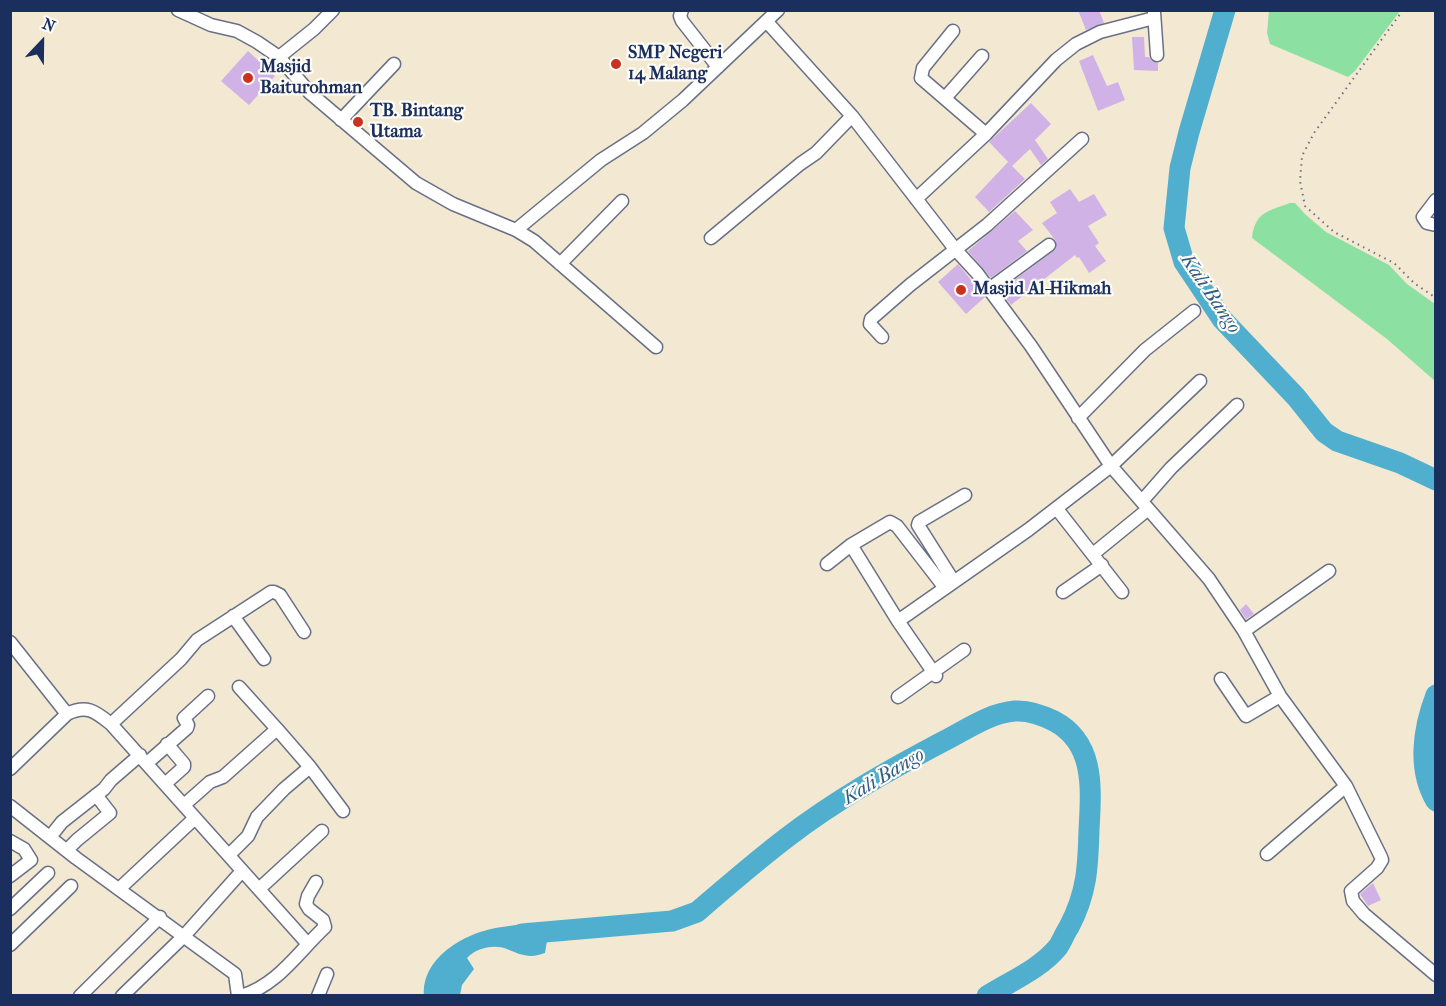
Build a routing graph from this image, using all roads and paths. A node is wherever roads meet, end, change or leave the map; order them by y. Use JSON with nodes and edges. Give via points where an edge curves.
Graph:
{"nodes":[{"id":1,"x":178,"y":10,"type":"edge"},
{"id":2,"x":333,"y":10,"type":"edge"},
{"id":3,"x":682,"y":10,"type":"edge"},
{"id":4,"x":778,"y":10,"type":"edge"},
{"id":5,"x":1403,"y":10,"type":"edge"},
{"id":6,"x":1154,"y":14,"type":"edge"},
{"id":7,"x":767,"y":22,"type":"junction"},
{"id":8,"x":953,"y":31,"type":"dead end"},
{"id":9,"x":1157,"y":55,"type":"dead end"},
{"id":10,"x":982,"y":56,"type":"dead end"},
{"id":11,"x":279,"y":57,"type":"junction"},
{"id":12,"x":394,"y":64,"type":"dead end"},
{"id":13,"x":718,"y":67,"type":"junction"},
{"id":14,"x":945,"y":98,"type":"junction"},
{"id":15,"x":852,"y":116,"type":"junction"},
{"id":16,"x":341,"y":120,"type":"junction"},
{"id":17,"x":986,"y":134,"type":"junction"},
{"id":18,"x":1082,"y":139,"type":"dead end"},
{"id":19,"x":916,"y":199,"type":"junction"},
{"id":20,"x":1436,"y":200,"type":"edge"},
{"id":21,"x":622,"y":201,"type":"dead end"},
{"id":22,"x":1436,"y":225,"type":"edge"},
{"id":23,"x":516,"y":230,"type":"junction"},
{"id":24,"x":711,"y":238,"type":"dead end"},
{"id":25,"x":1049,"y":244,"type":"dead end"},
{"id":26,"x":956,"y":249,"type":"junction"},
{"id":27,"x":560,"y":264,"type":"junction"},
{"id":28,"x":989,"y":289,"type":"junction"},
{"id":29,"x":1436,"y":298,"type":"edge"},
{"id":30,"x":1194,"y":310,"type":"dead end"},
{"id":31,"x":882,"y":338,"type":"dead end"},
{"id":32,"x":656,"y":347,"type":"dead end"},
{"id":33,"x":1200,"y":381,"type":"dead end"},
{"id":34,"x":1238,"y":405,"type":"dead end"},
{"id":35,"x":1078,"y":418,"type":"junction"},
{"id":36,"x":1111,"y":466,"type":"junction"},
{"id":37,"x":964,"y":495,"type":"dead end"},
{"id":38,"x":1144,"y":505,"type":"junction"},
{"id":39,"x":1057,"y":509,"type":"junction"},
{"id":40,"x":850,"y":545,"type":"junction"},
{"id":41,"x":1093,"y":554,"type":"junction"},
{"id":42,"x":827,"y":564,"type":"dead end"},
{"id":43,"x":1102,"y":565,"type":"junction"},
{"id":44,"x":1329,"y":571,"type":"dead end"},
{"id":45,"x":950,"y":585,"type":"junction"},
{"id":46,"x":1063,"y":592,"type":"dead end"},
{"id":47,"x":1122,"y":592,"type":"dead end"},
{"id":48,"x":233,"y":616,"type":"junction"},
{"id":49,"x":898,"y":621,"type":"junction"},
{"id":50,"x":1244,"y":631,"type":"junction"},
{"id":51,"x":304,"y":632,"type":"dead end"},
{"id":52,"x":10,"y":642,"type":"edge"},
{"id":53,"x":964,"y":650,"type":"dead end"},
{"id":54,"x":264,"y":659,"type":"dead end"},
{"id":55,"x":935,"y":673,"type":"junction"},
{"id":56,"x":1221,"y":679,"type":"dead end"},
{"id":57,"x":239,"y":687,"type":"dead end"},
{"id":58,"x":208,"y":696,"type":"dead end"},
{"id":59,"x":1280,"y":696,"type":"junction"},
{"id":60,"x":898,"y":697,"type":"dead end"},
{"id":61,"x":67,"y":714,"type":"junction"},
{"id":62,"x":111,"y":724,"type":"junction"},
{"id":63,"x":277,"y":729,"type":"junction"},
{"id":64,"x":167,"y":744,"type":"junction"},
{"id":65,"x":143,"y":759,"type":"junction"},
{"id":66,"x":310,"y":767,"type":"junction"},
{"id":67,"x":10,"y":769,"type":"edge"},
{"id":68,"x":165,"y":783,"type":"junction"},
{"id":69,"x":1346,"y":786,"type":"junction"},
{"id":70,"x":96,"y":795,"type":"junction"},
{"id":71,"x":184,"y":805,"type":"junction"},
{"id":72,"x":10,"y":806,"type":"edge"},
{"id":73,"x":344,"y":811,"type":"dead end"},
{"id":74,"x":195,"y":818,"type":"junction"},
{"id":75,"x":322,"y":831,"type":"dead end"},
{"id":76,"x":50,"y":837,"type":"junction"},
{"id":77,"x":10,"y":841,"type":"edge"},
{"id":78,"x":67,"y":850,"type":"junction"},
{"id":79,"x":1267,"y":854,"type":"dead end"},
{"id":80,"x":229,"y":855,"type":"junction"},
{"id":81,"x":242,"y":871,"type":"junction"},
{"id":82,"x":48,"y":873,"type":"dead end"},
{"id":83,"x":10,"y":876,"type":"edge"},
{"id":84,"x":316,"y":882,"type":"dead end"},
{"id":85,"x":71,"y":886,"type":"dead end"},
{"id":86,"x":259,"y":889,"type":"junction"},
{"id":87,"x":120,"y":890,"type":"junction"},
{"id":88,"x":10,"y":909,"type":"edge"},
{"id":89,"x":160,"y":917,"type":"junction"},
{"id":90,"x":184,"y":936,"type":"junction"},
{"id":91,"x":307,"y":943,"type":"junction"},
{"id":92,"x":10,"y":945,"type":"edge"},
{"id":93,"x":327,"y":974,"type":"dead end"},
{"id":94,"x":1436,"y":975,"type":"edge"},
{"id":95,"x":261,"y":993,"type":"edge"},
{"id":96,"x":80,"y":996,"type":"edge"},
{"id":97,"x":122,"y":996,"type":"edge"},
{"id":98,"x":240,"y":996,"type":"edge"},
{"id":99,"x":318,"y":996,"type":"edge"}],
"edges":[{"from":1,"to":11,"type":"street","via":[[211,25],[237,31]]},
{"from":2,"to":11,"type":"street"},
{"from":3,"to":13,"type":"street","via":[[682,21]]},
{"from":4,"to":7,"type":"street"},
{"from":5,"to":29,"type":"path","via":[[1314,133],[1302,156],[1299,181],[1305,206],[1334,232],[1394,263]]},
{"from":6,"to":9,"type":"street"},
{"from":6,"to":17,"type":"street","via":[[1076,44]]},
{"from":7,"to":13,"type":"street"},
{"from":7,"to":15,"type":"street"},
{"from":8,"to":14,"type":"street","via":[[920,76]]},
{"from":10,"to":14,"type":"street"},
{"from":11,"to":16,"type":"street","via":[[310,93]]},
{"from":12,"to":16,"type":"street"},
{"from":13,"to":23,"type":"street","via":[[643,133],[601,160]]},
{"from":14,"to":17,"type":"street"},
{"from":15,"to":19,"type":"street"},
{"from":15,"to":24,"type":"street","via":[[816,153]]},
{"from":16,"to":23,"type":"street","via":[[416,183],[453,204]]},
{"from":17,"to":19,"type":"street"},
{"from":18,"to":26,"type":"street"},
{"from":19,"to":26,"type":"street"},
{"from":20,"to":22,"type":"street","via":[[1423,217],[1426,223]]},
{"from":21,"to":27,"type":"street"},
{"from":23,"to":27,"type":"street"},
{"from":25,"to":28,"type":"street"},
{"from":26,"to":28,"type":"street"},
{"from":26,"to":31,"type":"street","via":[[871,319],[870,324]]},
{"from":27,"to":32,"type":"street"},
{"from":28,"to":35,"type":"street"},
{"from":30,"to":35,"type":"street","via":[[1145,350]]},
{"from":33,"to":36,"type":"street"},
{"from":34,"to":38,"type":"street","via":[[1171,468]]},
{"from":35,"to":36,"type":"street"},
{"from":36,"to":38,"type":"street"},
{"from":36,"to":39,"type":"street"},
{"from":37,"to":45,"type":"street","via":[[918,525]]},
{"from":38,"to":41,"type":"street"},
{"from":38,"to":50,"type":"street","via":[[1209,579]]},
{"from":39,"to":41,"type":"street"},
{"from":39,"to":45,"type":"street"},
{"from":40,"to":42,"type":"street"},
{"from":40,"to":45,"type":"street","via":[[887,523],[895,524]]},
{"from":40,"to":49,"type":"street"},
{"from":41,"to":43,"type":"street"},
{"from":43,"to":46,"type":"street"},
{"from":43,"to":47,"type":"street"},
{"from":44,"to":50,"type":"street"},
{"from":45,"to":49,"type":"street"},
{"from":48,"to":51,"type":"street","via":[[274,592]]},
{"from":48,"to":54,"type":"street"},
{"from":48,"to":62,"type":"street","via":[[197,640]]},
{"from":49,"to":55,"type":"street"},
{"from":50,"to":59,"type":"street"},
{"from":52,"to":61,"type":"street"},
{"from":53,"to":55,"type":"street"},
{"from":55,"to":60,"type":"street"},
{"from":56,"to":59,"type":"street","via":[[1246,716]]},
{"from":57,"to":63,"type":"street"},
{"from":58,"to":64,"type":"street","via":[[184,718],[187,728]]},
{"from":59,"to":69,"type":"street"},
{"from":61,"to":62,"type":"street","via":[[75,710],[94,711]]},
{"from":61,"to":67,"type":"street"},
{"from":62,"to":65,"type":"street"},
{"from":63,"to":66,"type":"street"},
{"from":63,"to":71,"type":"street"},
{"from":64,"to":65,"type":"street"},
{"from":64,"to":68,"type":"street","via":[[184,767]]},
{"from":65,"to":68,"type":"street"},
{"from":65,"to":70,"type":"street"},
{"from":66,"to":73,"type":"street"},
{"from":66,"to":80,"type":"street","via":[[257,817],[248,836]]},
{"from":68,"to":71,"type":"street"},
{"from":69,"to":79,"type":"street"},
{"from":69,"to":94,"type":"street","via":[[1382,860],[1350,896],[1364,914]]},
{"from":70,"to":76,"type":"street"},
{"from":70,"to":78,"type":"street","via":[[110,813]]},
{"from":71,"to":74,"type":"street"},
{"from":72,"to":76,"type":"street"},
{"from":74,"to":80,"type":"street"},
{"from":74,"to":87,"type":"street"},
{"from":75,"to":86,"type":"street"},
{"from":76,"to":78,"type":"street"},
{"from":77,"to":83,"type":"street","via":[[24,849],[31,860]]},
{"from":78,"to":87,"type":"street"},
{"from":80,"to":81,"type":"street"},
{"from":81,"to":86,"type":"street"},
{"from":81,"to":90,"type":"street"},
{"from":82,"to":88,"type":"street"},
{"from":84,"to":91,"type":"street","via":[[306,904],[325,927]]},
{"from":85,"to":92,"type":"street"},
{"from":86,"to":91,"type":"street"},
{"from":87,"to":89,"type":"street"},
{"from":89,"to":90,"type":"street"},
{"from":89,"to":96,"type":"street"},
{"from":90,"to":97,"type":"street"},
{"from":90,"to":98,"type":"street","via":[[235,974]]},
{"from":91,"to":95,"type":"street"},
{"from":93,"to":99,"type":"street"},
{"from":95,"to":98,"type":"street"}]}
